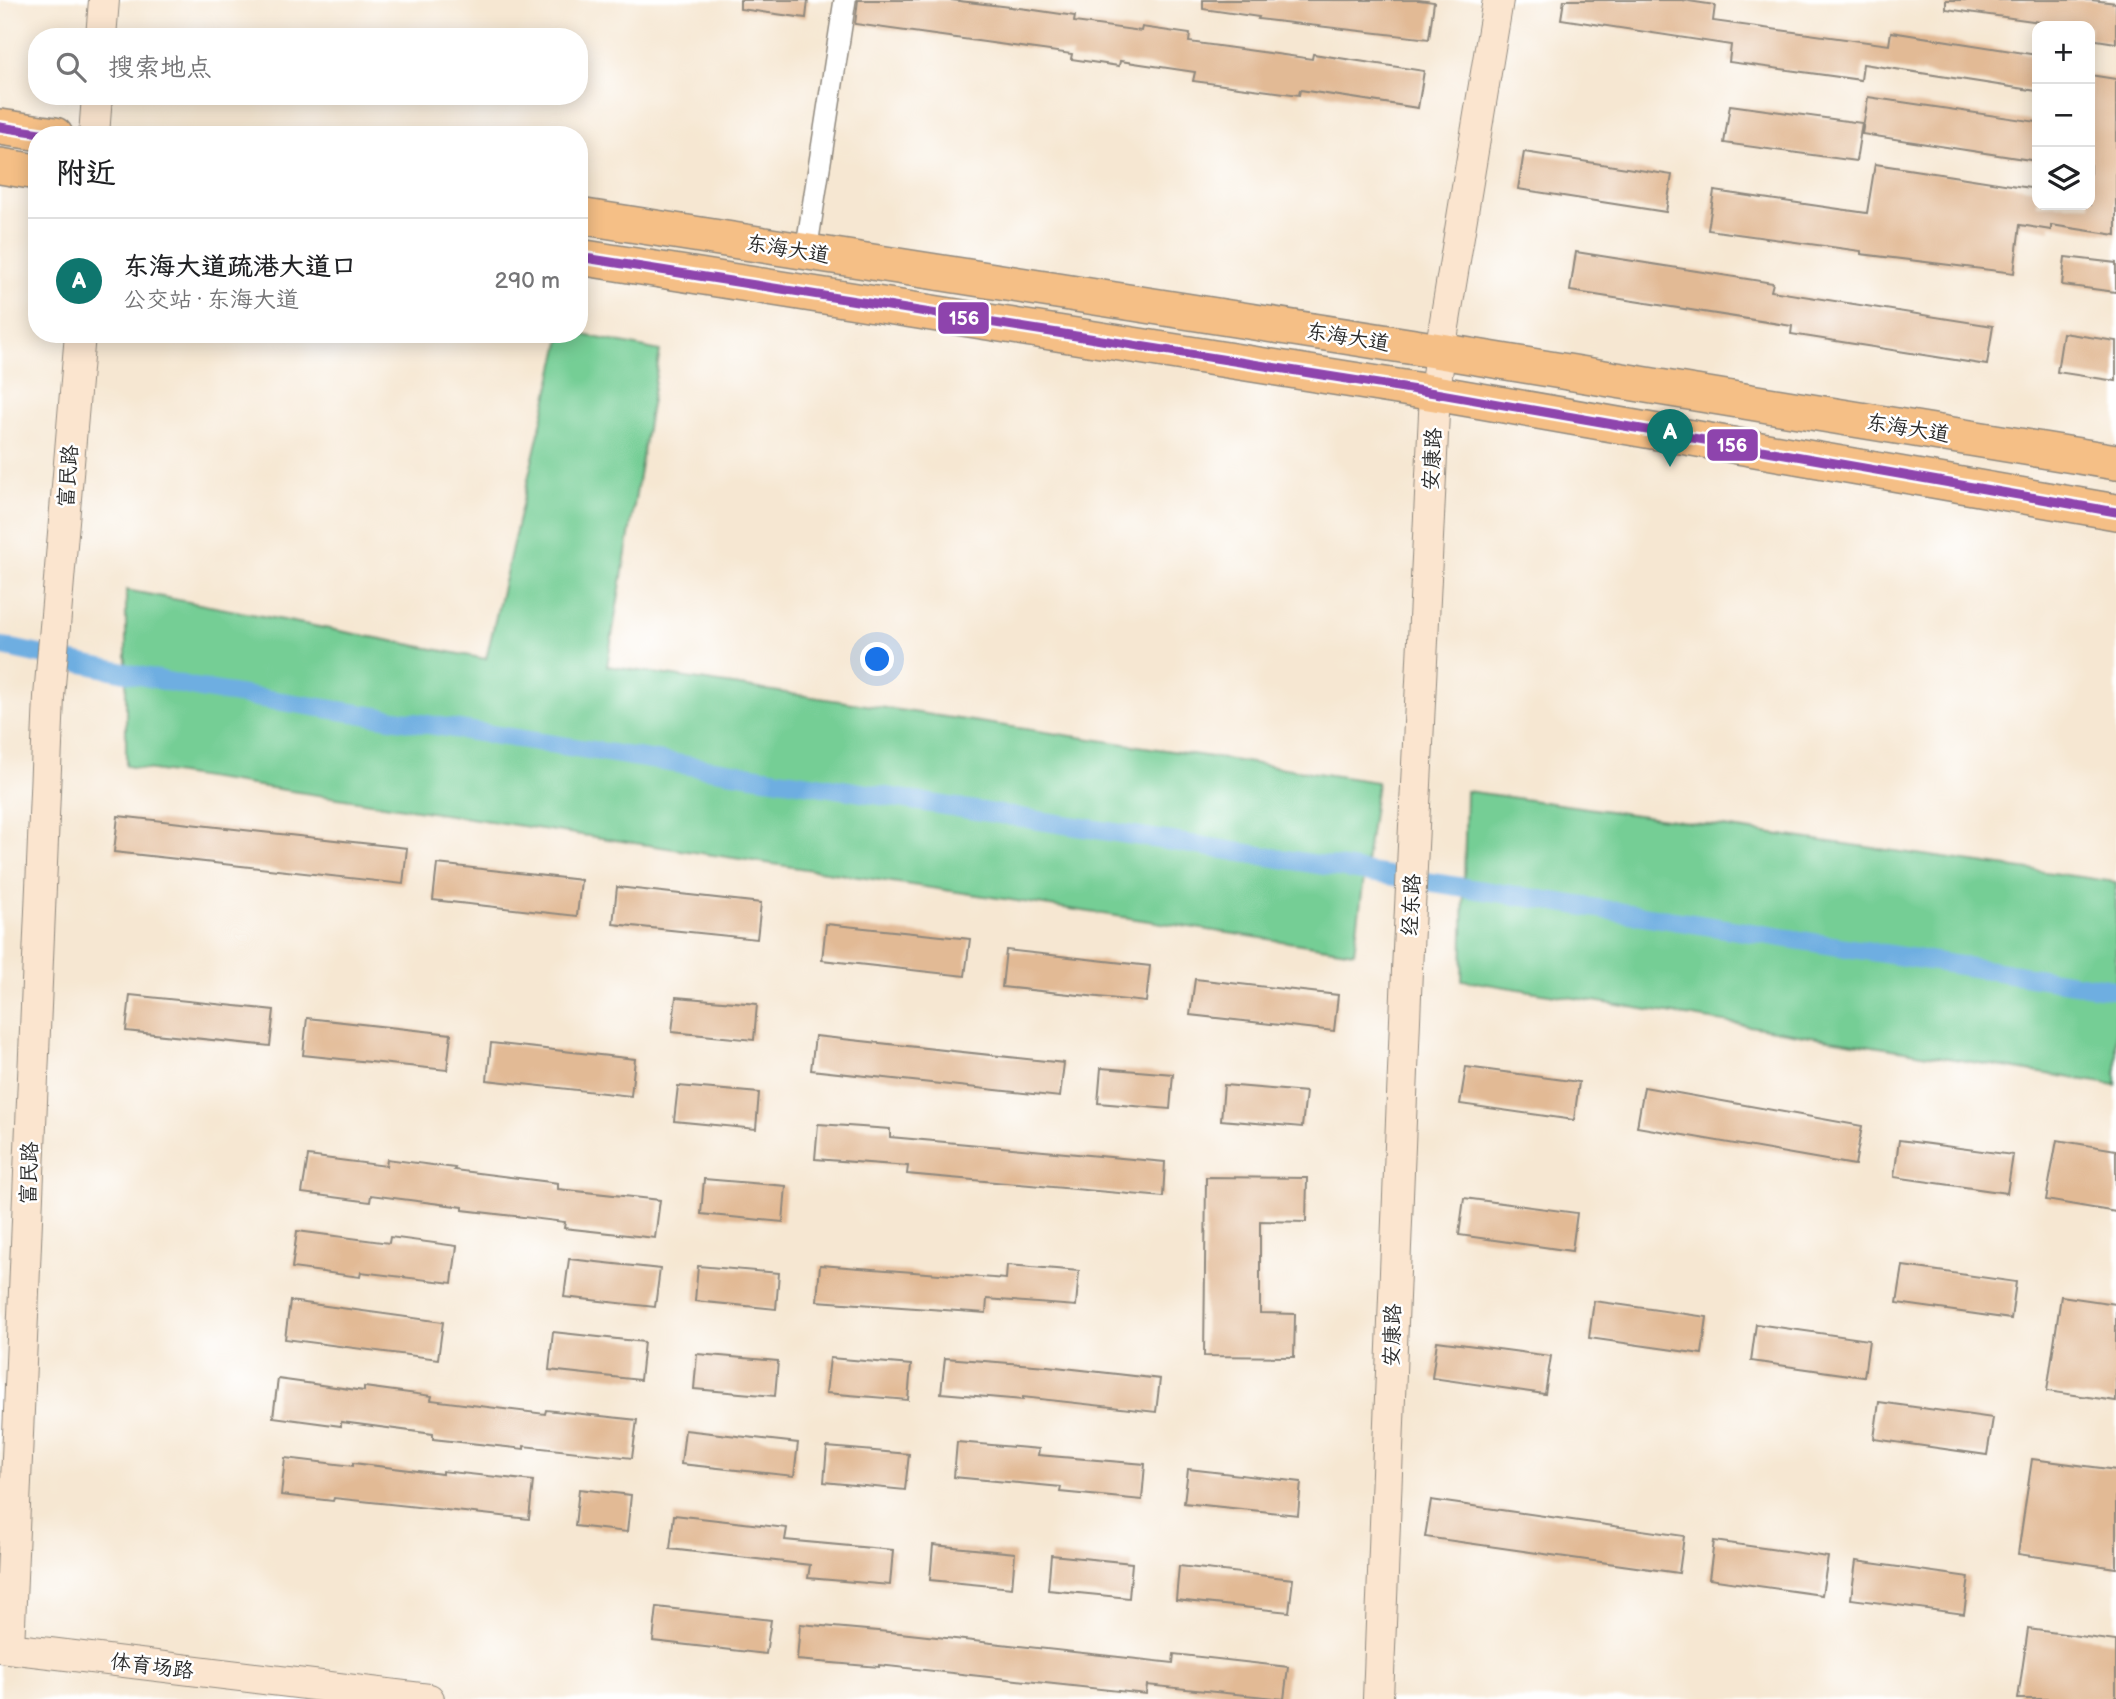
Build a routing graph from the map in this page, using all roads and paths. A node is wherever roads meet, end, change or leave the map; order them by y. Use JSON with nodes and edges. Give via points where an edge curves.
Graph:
{"nodes":[{"id":1,"x":104,"y":0,"type":"edge"},
{"id":2,"x":845,"y":0,"type":"edge"},
{"id":3,"x":1498,"y":0,"type":"edge"},
{"id":4,"x":102,"y":28,"type":"edge"},
{"id":5,"x":96,"y":105,"type":"edge"},
{"id":6,"x":95,"y":126,"type":"edge"},
{"id":7,"x":0,"y":127,"type":"edge"},
{"id":8,"x":28,"y":131,"type":"edge"},
{"id":9,"x":0,"y":166,"type":"edge"},
{"id":10,"x":28,"y":171,"type":"edge"},
{"id":11,"x":588,"y":217,"type":"edge"},
{"id":12,"x":806,"y":252,"type":"junction"},
{"id":13,"x":588,"y":258,"type":"edge"},
{"id":14,"x":78,"y":343,"type":"edge"},
{"id":15,"x":1440,"y":351,"type":"junction"},
{"id":16,"x":1435,"y":393,"type":"junction"},
{"id":17,"x":2116,"y":462,"type":"edge"},
{"id":18,"x":2116,"y":512,"type":"edge"},
{"id":19,"x":1414,"y":839,"type":"joint"},
{"id":20,"x":1407,"y":970,"type":"joint"},
{"id":21,"x":4,"y":1648,"type":"edge"},
{"id":22,"x":429,"y":1699,"type":"edge"},
{"id":23,"x":1378,"y":1699,"type":"edge"}],
"edges":[{"from":1,"to":4,"type":"street"},
{"from":2,"to":12,"type":"street"},
{"from":3,"to":15,"type":"street","name":"安康路"},
{"from":5,"to":6,"type":"street"},
{"from":7,"to":8,"type":"main road"},
{"from":9,"to":10,"type":"main road"},
{"from":11,"to":12,"type":"main road","name":"东海大道"},
{"from":12,"to":15,"type":"main road","name":"东海大道"},
{"from":13,"to":16,"type":"main road","name":"东海大道"},
{"from":14,"to":21,"type":"street","name":"富民路","via":[[49,697]]},
{"from":15,"to":16,"type":"street","name":"安康路"},
{"from":15,"to":17,"type":"main road","name":"东海大道"},
{"from":16,"to":18,"type":"main road","name":"东海大道"},
{"from":16,"to":19,"type":"street","name":"安康路"},
{"from":19,"to":20,"type":"street","name":"经东路"},
{"from":20,"to":23,"type":"street","name":"安康路"},
{"from":21,"to":22,"type":"street","name":"体育场路"}]}
